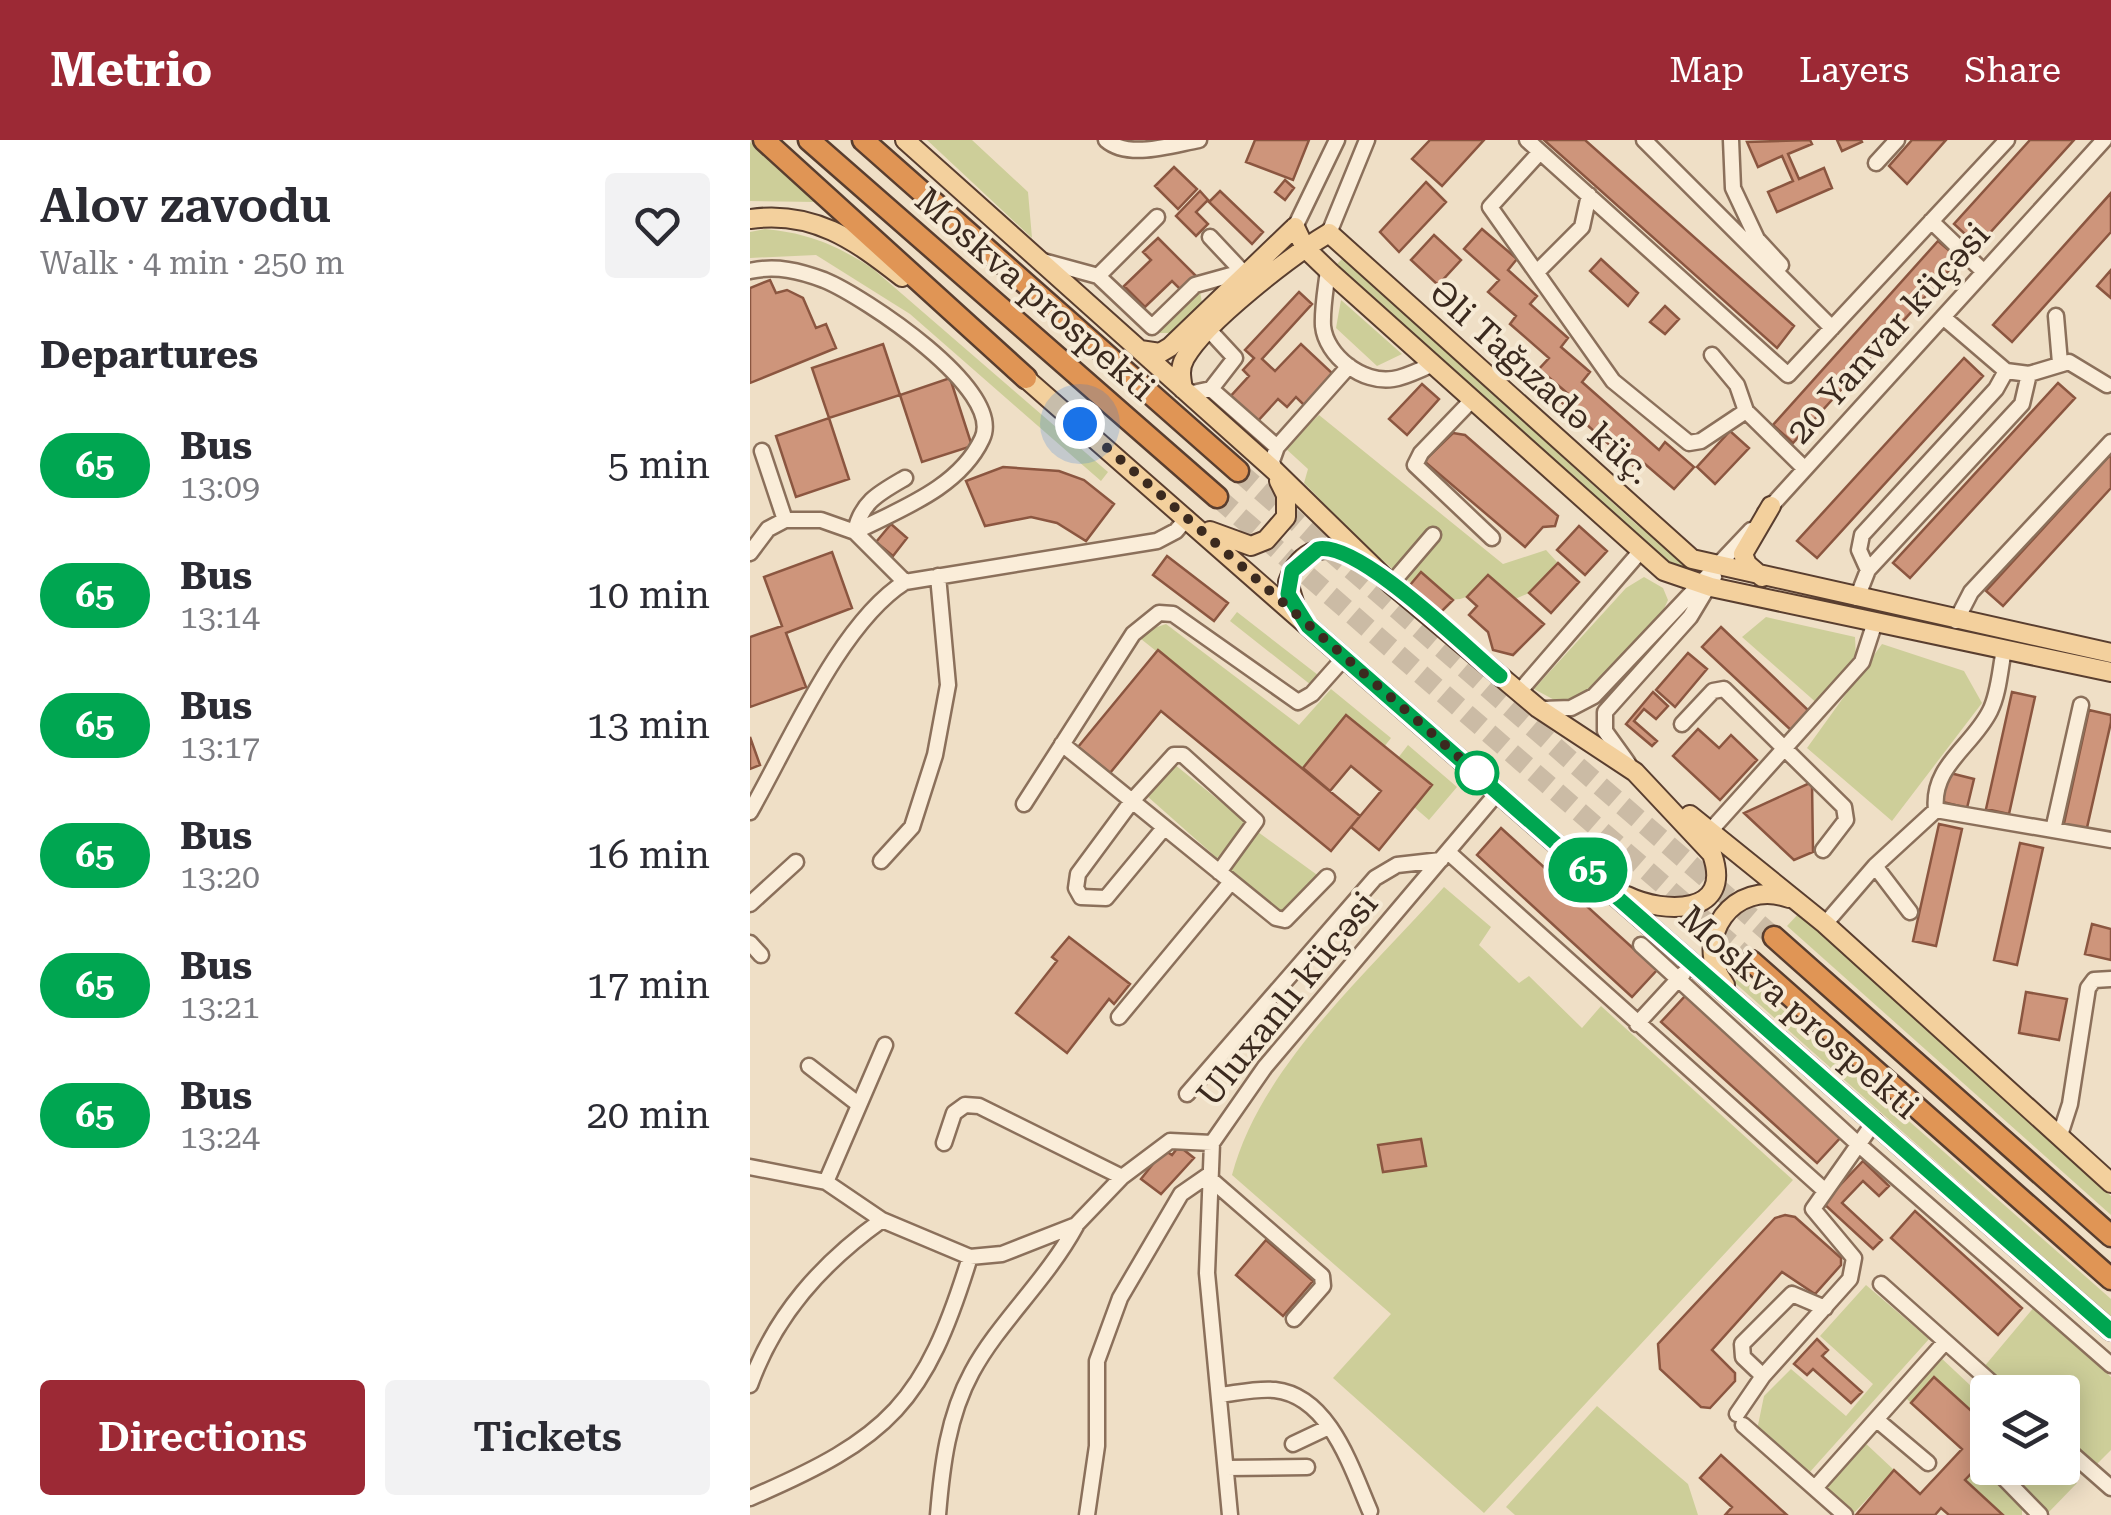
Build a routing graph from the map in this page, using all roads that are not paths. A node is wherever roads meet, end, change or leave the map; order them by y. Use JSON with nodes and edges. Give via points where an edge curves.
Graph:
{"nodes":[{"id":1,"x":764,"y":140,"type":"edge"},
{"id":2,"x":810,"y":140,"type":"edge"},
{"id":3,"x":862,"y":140,"type":"edge"},
{"id":4,"x":905,"y":140,"type":"edge"},
{"id":5,"x":1106,"y":140,"type":"edge"},
{"id":6,"x":1337,"y":140,"type":"edge"},
{"id":7,"x":1367,"y":140,"type":"edge"},
{"id":8,"x":1527,"y":140,"type":"edge"},
{"id":9,"x":1644,"y":140,"type":"edge"},
{"id":10,"x":1731,"y":140,"type":"edge"},
{"id":11,"x":1897,"y":140,"type":"edge"},
{"id":12,"x":2007,"y":140,"type":"edge"},
{"id":13,"x":2104,"y":140,"type":"edge"},
{"id":14,"x":1200,"y":141,"type":"edge"},
{"id":15,"x":1540,"y":152,"type":"junction"},
{"id":16,"x":1876,"y":164,"type":"dead end"},
{"id":17,"x":1588,"y":196,"type":"junction"},
{"id":18,"x":1157,"y":217,"type":"dead end"},
{"id":19,"x":750,"y":219,"type":"edge"},
{"id":20,"x":1931,"y":221,"type":"junction"},
{"id":21,"x":1295,"y":227,"type":"junction"},
{"id":22,"x":1329,"y":233,"type":"junction"},
{"id":23,"x":1210,"y":238,"type":"dead end"},
{"id":24,"x":1304,"y":248,"type":"junction"},
{"id":25,"x":1348,"y":250,"type":"junction"},
{"id":26,"x":1037,"y":260,"type":"junction"},
{"id":27,"x":1245,"y":270,"type":"junction"},
{"id":28,"x":1328,"y":270,"type":"junction"},
{"id":29,"x":1538,"y":270,"type":"junction"},
{"id":30,"x":750,"y":271,"type":"edge"},
{"id":31,"x":1984,"y":272,"type":"junction"},
{"id":32,"x":1098,"y":276,"type":"junction"},
{"id":33,"x":1812,"y":311,"type":"junction"},
{"id":34,"x":2056,"y":316,"type":"dead end"},
{"id":35,"x":1943,"y":317,"type":"junction"},
{"id":36,"x":1152,"y":327,"type":"junction"},
{"id":37,"x":1832,"y":328,"type":"junction"},
{"id":38,"x":1210,"y":331,"type":"junction"},
{"id":39,"x":1140,"y":350,"type":"junction"},
{"id":40,"x":1712,"y":355,"type":"dead end"},
{"id":41,"x":2060,"y":363,"type":"junction"},
{"id":42,"x":1431,"y":365,"type":"junction"},
{"id":43,"x":1349,"y":366,"type":"junction"},
{"id":44,"x":2006,"y":371,"type":"junction"},
{"id":45,"x":2029,"y":374,"type":"junction"},
{"id":46,"x":1026,"y":378,"type":"junction"},
{"id":47,"x":2107,"y":385,"type":"dead end"},
{"id":48,"x":1211,"y":389,"type":"junction"},
{"id":49,"x":1185,"y":391,"type":"junction"},
{"id":50,"x":1471,"y":401,"type":"junction"},
{"id":51,"x":1746,"y":411,"type":"junction"},
{"id":52,"x":2111,"y":442,"type":"edge"},
{"id":53,"x":1277,"y":447,"type":"junction"},
{"id":54,"x":762,"y":451,"type":"dead end"},
{"id":55,"x":1805,"y":469,"type":"junction"},
{"id":56,"x":1238,"y":471,"type":"tunnel mouth"},
{"id":57,"x":1275,"y":471,"type":"junction"},
{"id":58,"x":904,"y":478,"type":"dead end"},
{"id":59,"x":1217,"y":497,"type":"tunnel mouth"},
{"id":60,"x":1772,"y":506,"type":"junction"},
{"id":61,"x":1187,"y":518,"type":"junction"},
{"id":62,"x":785,"y":520,"type":"junction"},
{"id":63,"x":855,"y":532,"type":"junction"},
{"id":64,"x":1433,"y":535,"type":"dead end"},
{"id":65,"x":1492,"y":538,"type":"dead end"},
{"id":66,"x":1639,"y":553,"type":"junction"},
{"id":67,"x":750,"y":554,"type":"edge"},
{"id":68,"x":1716,"y":567,"type":"junction"},
{"id":69,"x":1375,"y":570,"type":"junction"},
{"id":70,"x":1868,"y":570,"type":"junction"},
{"id":71,"x":938,"y":576,"type":"junction"},
{"id":72,"x":1757,"y":576,"type":"junction"},
{"id":73,"x":905,"y":582,"type":"junction"},
{"id":74,"x":1390,"y":584,"type":"junction"},
{"id":75,"x":1705,"y":586,"type":"junction"},
{"id":76,"x":1858,"y":598,"type":"junction"},
{"id":77,"x":1956,"y":621,"type":"junction"},
{"id":78,"x":1876,"y":622,"type":"junction"},
{"id":79,"x":1308,"y":626,"type":"junction"},
{"id":80,"x":2004,"y":650,"type":"junction"},
{"id":81,"x":2111,"y":653,"type":"edge"},
{"id":82,"x":1344,"y":658,"type":"junction"},
{"id":83,"x":2111,"y":672,"type":"edge"},
{"id":84,"x":1519,"y":692,"type":"junction"},
{"id":85,"x":2081,"y":705,"type":"dead end"},
{"id":86,"x":1538,"y":708,"type":"junction"},
{"id":87,"x":1682,"y":724,"type":"dead end"},
{"id":88,"x":1062,"y":744,"type":"junction"},
{"id":89,"x":1787,"y":749,"type":"junction"},
{"id":90,"x":1635,"y":772,"type":"junction"},
{"id":91,"x":1498,"y":792,"type":"junction"},
{"id":92,"x":1658,"y":792,"type":"junction"},
{"id":93,"x":1132,"y":801,"type":"junction"},
{"id":94,"x":1024,"y":804,"type":"dead end"},
{"id":95,"x":1936,"y":810,"type":"junction"},
{"id":96,"x":750,"y":812,"type":"edge"},
{"id":97,"x":1164,"y":828,"type":"junction"},
{"id":98,"x":1711,"y":830,"type":"junction"},
{"id":99,"x":2054,"y":830,"type":"junction"},
{"id":100,"x":2111,"y":840,"type":"edge"},
{"id":101,"x":1823,"y":850,"type":"dead end"},
{"id":102,"x":1445,"y":856,"type":"junction"},
{"id":103,"x":881,"y":861,"type":"dead end"},
{"id":104,"x":796,"y":862,"type":"dead end"},
{"id":105,"x":1875,"y":866,"type":"junction"},
{"id":106,"x":1218,"y":872,"type":"junction"},
{"id":107,"x":1328,"y":877,"type":"dead end"},
{"id":108,"x":1231,"y":882,"type":"junction"},
{"id":109,"x":1608,"y":888,"type":"junction"},
{"id":110,"x":750,"y":904,"type":"edge"},
{"id":111,"x":1806,"y":908,"type":"junction"},
{"id":112,"x":1910,"y":912,"type":"dead end"},
{"id":113,"x":1825,"y":924,"type":"junction"},
{"id":114,"x":1774,"y":936,"type":"tunnel mouth"},
{"id":115,"x":1642,"y":945,"type":"dead end"},
{"id":116,"x":1751,"y":960,"type":"tunnel mouth"},
{"id":117,"x":1694,"y":962,"type":"junction"},
{"id":118,"x":1679,"y":978,"type":"junction"},
{"id":119,"x":2111,"y":979,"type":"edge"},
{"id":120,"x":1735,"y":999,"type":"junction"},
{"id":121,"x":1119,"y":1018,"type":"dead end"},
{"id":122,"x":1637,"y":1024,"type":"junction"},
{"id":123,"x":885,"y":1045,"type":"dead end"},
{"id":124,"x":809,"y":1066,"type":"dead end"},
{"id":125,"x":1187,"y":1094,"type":"dead end"},
{"id":126,"x":858,"y":1104,"type":"junction"},
{"id":127,"x":1876,"y":1121,"type":"junction"},
{"id":128,"x":2060,"y":1135,"type":"junction"},
{"id":129,"x":1212,"y":1143,"type":"junction"},
{"id":130,"x":944,"y":1144,"type":"dead end"},
{"id":131,"x":1858,"y":1144,"type":"junction"},
{"id":132,"x":750,"y":1167,"type":"edge"},
{"id":133,"x":1207,"y":1176,"type":"junction"},
{"id":134,"x":1122,"y":1177,"type":"junction"},
{"id":135,"x":826,"y":1182,"type":"junction"},
{"id":136,"x":2111,"y":1184,"type":"edge"},
{"id":137,"x":1823,"y":1190,"type":"junction"},
{"id":138,"x":882,"y":1220,"type":"junction"},
{"id":139,"x":1076,"y":1225,"type":"junction"},
{"id":140,"x":2107,"y":1232,"type":"edge"},
{"id":141,"x":970,"y":1257,"type":"junction"},
{"id":142,"x":2111,"y":1279,"type":"edge"},
{"id":143,"x":1881,"y":1284,"type":"dead end"},
{"id":144,"x":1825,"y":1308,"type":"junction"},
{"id":145,"x":1294,"y":1320,"type":"dead end"},
{"id":146,"x":2111,"y":1331,"type":"edge"},
{"id":147,"x":1946,"y":1342,"type":"junction"},
{"id":148,"x":2111,"y":1365,"type":"edge"},
{"id":149,"x":1983,"y":1375,"type":"edge"},
{"id":150,"x":1764,"y":1376,"type":"junction"},
{"id":151,"x":750,"y":1385,"type":"edge"},
{"id":152,"x":1220,"y":1395,"type":"junction"},
{"id":153,"x":1878,"y":1420,"type":"junction"},
{"id":154,"x":1329,"y":1427,"type":"junction"},
{"id":155,"x":1293,"y":1444,"type":"dead end"},
{"id":156,"x":2080,"y":1458,"type":"edge"},
{"id":157,"x":1928,"y":1463,"type":"dead end"},
{"id":158,"x":1307,"y":1467,"type":"dead end"},
{"id":159,"x":1226,"y":1468,"type":"junction"},
{"id":160,"x":2107,"y":1477,"type":"edge"},
{"id":161,"x":2007,"y":1485,"type":"edge"},
{"id":162,"x":1815,"y":1488,"type":"junction"},
{"id":163,"x":750,"y":1498,"type":"edge"},
{"id":164,"x":1370,"y":1511,"type":"dead end"},
{"id":165,"x":938,"y":1515,"type":"edge"},
{"id":166,"x":1087,"y":1515,"type":"edge"},
{"id":167,"x":1230,"y":1515,"type":"edge"},
{"id":168,"x":1844,"y":1515,"type":"edge"},
{"id":169,"x":2040,"y":1515,"type":"edge"}],
"edges":[{"from":1,"to":46,"type":"highway"},
{"from":2,"to":59,"type":"highway","name":"Moskva prospekti"},
{"from":3,"to":56,"type":"highway","name":"Moskva prospekti"},
{"from":4,"to":26,"type":"main road","name":"Moskva prospekti"},
{"from":5,"to":14,"type":"street","via":[[1134,150]]},
{"from":6,"to":21,"type":"street"},
{"from":7,"to":22,"type":"street"},
{"from":8,"to":15,"type":"street"},
{"from":9,"to":33,"type":"street"},
{"from":10,"to":33,"type":"street","via":[[1733,188],[1757,239]]},
{"from":11,"to":16,"type":"street"},
{"from":12,"to":20,"type":"street"},
{"from":13,"to":31,"type":"street","name":"20 Yanvar küçəsi"},
{"from":15,"to":17,"type":"street"},
{"from":15,"to":29,"type":"street","via":[[1490,207]]},
{"from":17,"to":29,"type":"street","via":[[1582,227]]},
{"from":17,"to":37,"type":"street","via":[[1783,374],[1793,373]]},
{"from":18,"to":32,"type":"street"},
{"from":19,"to":46,"type":"main road","via":[[788,217],[836,230]]},
{"from":20,"to":31,"type":"street"},
{"from":20,"to":37,"type":"street"},
{"from":21,"to":22,"type":"main road"},
{"from":21,"to":24,"type":"main road"},
{"from":21,"to":27,"type":"main road"},
{"from":22,"to":24,"type":"main road"},
{"from":22,"to":25,"type":"main road","name":"Əli Tağızadə küç."},
{"from":23,"to":27,"type":"street"},
{"from":24,"to":28,"type":"main road","name":"Əli Tağızadə küç."},
{"from":24,"to":38,"type":"main road"},
{"from":25,"to":28,"type":"main road","via":[[1330,254]]},
{"from":25,"to":68,"type":"main road","name":"Əli Tağızadə küç.","via":[[1674,546]]},
{"from":26,"to":32,"type":"street"},
{"from":26,"to":39,"type":"main road","name":"Moskva prospekti"},
{"from":27,"to":36,"type":"street","via":[[1195,285]]},
{"from":27,"to":39,"type":"main road","via":[[1165,350]]},
{"from":28,"to":42,"type":"main road","name":"Əli Tağızadə küç."},
{"from":28,"to":43,"type":"street","via":[[1326,340]]},
{"from":29,"to":51,"type":"street","via":[[1613,381],[1689,443],[1701,442]]},
{"from":30,"to":63,"type":"street","via":[[784,268],[826,281],[886,313],[971,392],[980,409],[984,438],[963,466],[933,492]]},
{"from":31,"to":35,"type":"street","name":"20 Yanvar küçəsi"},
{"from":32,"to":36,"type":"street"},
{"from":33,"to":37,"type":"street"},
{"from":34,"to":41,"type":"street"},
{"from":35,"to":44,"type":"street"},
{"from":35,"to":55,"type":"street","name":"20 Yanvar küçəsi"},
{"from":36,"to":39,"type":"street"},
{"from":38,"to":48,"type":"street","via":[[1235,358]]},
{"from":38,"to":49,"type":"main road","via":[[1184,359]]},
{"from":39,"to":49,"type":"main road","name":"Moskva prospekti"},
{"from":40,"to":51,"type":"street","via":[[1737,385]]},
{"from":41,"to":45,"type":"street"},
{"from":41,"to":47,"type":"street"},
{"from":42,"to":43,"type":"street","via":[[1380,380]]},
{"from":42,"to":50,"type":"main road","name":"Əli Tağızadə küç."},
{"from":43,"to":53,"type":"street"},
{"from":44,"to":45,"type":"street"},
{"from":44,"to":70,"type":"street","via":[[1862,536],[1859,550]]},
{"from":45,"to":70,"type":"street","via":[[2022,404]]},
{"from":46,"to":61,"type":"main road"},
{"from":48,"to":49,"type":"street"},
{"from":48,"to":53,"type":"street"},
{"from":49,"to":57,"type":"main road","name":"Moskva prospekti"},
{"from":50,"to":65,"type":"street","via":[[1415,465]]},
{"from":50,"to":66,"type":"main road","name":"Əli Tağızadə küç."},
{"from":51,"to":55,"type":"street"},
{"from":52,"to":77,"type":"street","via":[[1970,592]]},
{"from":53,"to":57,"type":"street"},
{"from":54,"to":62,"type":"street"},
{"from":55,"to":60,"type":"street","name":"20 Yanvar küçəsi"},
{"from":57,"to":61,"type":"main road","via":[[1286,495],[1286,517],[1266,540],[1238,544]]},
{"from":57,"to":69,"type":"main road","name":"Moskva prospekti"},
{"from":58,"to":63,"type":"street","via":[[859,512]]},
{"from":60,"to":68,"type":"street","name":"20 Yanvar küçəsi"},
{"from":60,"to":72,"type":"main road","via":[[1744,552]]},
{"from":61,"to":71,"type":"street","via":[[1156,540]]},
{"from":61,"to":79,"type":"main road","name":"Moskva prospekti"},
{"from":62,"to":63,"type":"street","via":[[821,520]]},
{"from":62,"to":67,"type":"street","via":[[768,528]]},
{"from":63,"to":73,"type":"street"},
{"from":64,"to":74,"type":"street"},
{"from":66,"to":75,"type":"main road","name":"Əli Tağızadə küç.","via":[[1664,572]]},
{"from":66,"to":84,"type":"street"},
{"from":68,"to":72,"type":"main road","name":"Əli Tağızadə küç."},
{"from":68,"to":75,"type":"street","name":"20 Yanvar küçəsi"},
{"from":69,"to":74,"type":"main road"},
{"from":69,"to":79,"type":"main road","via":[[1338,549],[1306,554],[1288,582],[1292,605]]},
{"from":70,"to":76,"type":"street"},
{"from":71,"to":73,"type":"street"},
{"from":71,"to":103,"type":"street","via":[[948,684],[934,755],[912,827]]},
{"from":72,"to":76,"type":"main road","name":"Əli Tağızadə küç."},
{"from":73,"to":96,"type":"street","via":[[853,632]]},
{"from":74,"to":84,"type":"main road"},
{"from":75,"to":78,"type":"main road","name":"Əli Tağızadə küç."},
{"from":75,"to":86,"type":"street","via":[[1590,700],[1562,710]]},
{"from":75,"to":90,"type":"street","via":[[1690,617],[1606,712],[1605,731]]},
{"from":76,"to":77,"type":"main road","name":"Əli Tağızadə küç."},
{"from":77,"to":81,"type":"main road","name":"Əli Tağızadə küç."},
{"from":78,"to":80,"type":"main road","name":"Əli Tağızadə küç."},
{"from":78,"to":89,"type":"street","via":[[1862,662]]},
{"from":79,"to":82,"type":"main road","name":"Moskva prospekti"},
{"from":80,"to":83,"type":"main road","name":"Əli Tağızadə küç."},
{"from":80,"to":95,"type":"street","via":[[1990,712],[1934,788]]},
{"from":82,"to":88,"type":"street","via":[[1298,702],[1173,614],[1159,613],[1133,634]]},
{"from":82,"to":91,"type":"main road","name":"Moskva prospekti"},
{"from":84,"to":86,"type":"main road"},
{"from":85,"to":99,"type":"street"},
{"from":86,"to":90,"type":"main road"},
{"from":87,"to":89,"type":"street","via":[[1713,691],[1724,689]]},
{"from":88,"to":93,"type":"street"},
{"from":88,"to":94,"type":"street"},
{"from":89,"to":98,"type":"street"},
{"from":89,"to":101,"type":"street","via":[[1848,814]]},
{"from":90,"to":92,"type":"main road"},
{"from":91,"to":102,"type":"street","name":"Uluxanlı küçəsi"},
{"from":91,"to":109,"type":"main road","name":"Moskva prospekti"},
{"from":92,"to":98,"type":"main road"},
{"from":92,"to":109,"type":"main road","via":[[1712,854],[1712,888],[1678,910]]},
{"from":93,"to":97,"type":"street"},
{"from":93,"to":97,"type":"street","via":[[1078,874],[1082,897],[1106,898]]},
{"from":93,"to":106,"type":"street","via":[[1165,761],[1182,755],[1256,820]]},
{"from":95,"to":99,"type":"street"},
{"from":95,"to":105,"type":"street"},
{"from":97,"to":106,"type":"street"},
{"from":98,"to":111,"type":"main road"},
{"from":99,"to":100,"type":"street"},
{"from":102,"to":122,"type":"street"},
{"from":102,"to":125,"type":"street","via":[[1396,865],[1375,878]]},
{"from":102,"to":129,"type":"street","name":"Uluxanlı küçəsi","via":[[1265,1067]]},
{"from":104,"to":110,"type":"street"},
{"from":105,"to":112,"type":"street"},
{"from":105,"to":113,"type":"street"},
{"from":106,"to":108,"type":"street"},
{"from":107,"to":108,"type":"street","via":[[1285,920]]},
{"from":108,"to":121,"type":"street"},
{"from":109,"to":117,"type":"main road","name":"Moskva prospekti"},
{"from":111,"to":113,"type":"main road"},
{"from":111,"to":120,"type":"main road","via":[[1774,893],[1744,898],[1728,909],[1711,952]]},
{"from":113,"to":128,"type":"main road"},
{"from":114,"to":140,"type":"highway","name":"Moskva prospekti"},
{"from":115,"to":118,"type":"street"},
{"from":116,"to":142,"type":"highway","name":"Moskva prospekti"},
{"from":117,"to":118,"type":"street"},
{"from":117,"to":120,"type":"main road","name":"Moskva prospekti"},
{"from":118,"to":122,"type":"street"},
{"from":118,"to":131,"type":"street"},
{"from":119,"to":128,"type":"street","via":[[2094,980],[2088,988]]},
{"from":120,"to":127,"type":"main road","name":"Moskva prospekti"},
{"from":122,"to":137,"type":"street"},
{"from":123,"to":126,"type":"street"},
{"from":124,"to":126,"type":"street"},
{"from":126,"to":135,"type":"street"},
{"from":127,"to":131,"type":"street"},
{"from":127,"to":146,"type":"main road","name":"Moskva prospekti"},
{"from":128,"to":136,"type":"main road"},
{"from":129,"to":133,"type":"street","name":"Uluxanlı küçəsi"},
{"from":129,"to":134,"type":"street","via":[[1170,1142]]},
{"from":130,"to":134,"type":"street","via":[[954,1113],[979,1106]]},
{"from":131,"to":137,"type":"street"},
{"from":131,"to":148,"type":"street"},
{"from":132,"to":135,"type":"street"},
{"from":133,"to":145,"type":"street","via":[[1322,1276],[1323,1286]]},
{"from":133,"to":152,"type":"street","name":"Uluxanlı küçəsi","via":[[1206,1273]]},
{"from":133,"to":166,"type":"street","via":[[1181,1194],[1120,1298],[1097,1361],[1097,1446]]},
{"from":134,"to":139,"type":"street"},
{"from":135,"to":138,"type":"street"},
{"from":137,"to":144,"type":"street","via":[[1815,1215],[1854,1258],[1850,1280]]},
{"from":138,"to":141,"type":"street"},
{"from":138,"to":151,"type":"street","via":[[824,1265],[762,1351]]},
{"from":139,"to":141,"type":"street","via":[[1002,1254]]},
{"from":139,"to":165,"type":"street","via":[[1054,1266],[973,1371],[949,1428]]},
{"from":141,"to":163,"type":"street","via":[[920,1384],[885,1425],[807,1474]]},
{"from":143,"to":147,"type":"street"},
{"from":144,"to":150,"type":"street"},
{"from":144,"to":150,"type":"street","via":[[1792,1294],[1742,1344],[1743,1356]]},
{"from":147,"to":149,"type":"street"},
{"from":147,"to":153,"type":"street"},
{"from":150,"to":162,"type":"street","via":[[1740,1420]]},
{"from":152,"to":154,"type":"street","via":[[1284,1391]]},
{"from":152,"to":159,"type":"street","name":"Uluxanlı küçəsi"},
{"from":153,"to":157,"type":"street"},
{"from":153,"to":162,"type":"street"},
{"from":154,"to":155,"type":"street"},
{"from":154,"to":164,"type":"street"},
{"from":156,"to":160,"type":"street"},
{"from":158,"to":159,"type":"street"},
{"from":159,"to":167,"type":"street","name":"Uluxanlı küçəsi"},
{"from":161,"to":169,"type":"street"},
{"from":162,"to":168,"type":"street"}]}
